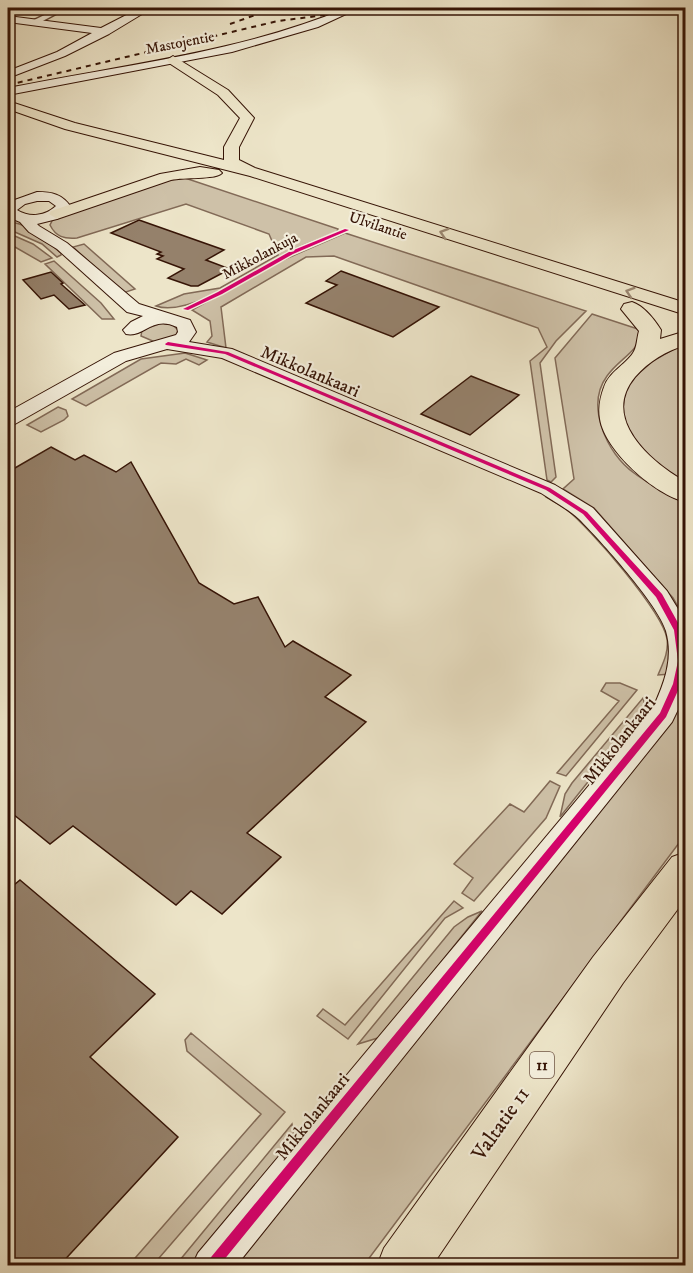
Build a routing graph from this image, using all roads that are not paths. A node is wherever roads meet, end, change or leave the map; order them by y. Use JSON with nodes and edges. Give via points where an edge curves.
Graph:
{"nodes":[{"id":1,"x":64,"y":8,"type":"edge"},
{"id":2,"x":147,"y":8,"type":"edge"},
{"id":3,"x":354,"y":8,"type":"edge"},
{"id":4,"x":8,"y":19,"type":"edge"},
{"id":5,"x":34,"y":22,"type":"junction"},
{"id":6,"x":105,"y":32,"type":"junction"},
{"id":7,"x":173,"y":60,"type":"junction"},
{"id":8,"x":8,"y":75,"type":"edge"},
{"id":9,"x":8,"y":92,"type":"edge"},
{"id":10,"x":8,"y":105,"type":"edge"},
{"id":11,"x":236,"y":138,"type":"junction"},
{"id":12,"x":142,"y":155,"type":"junction"},
{"id":13,"x":252,"y":172,"type":"junction"},
{"id":14,"x":216,"y":173,"type":"junction"},
{"id":15,"x":43,"y":197,"type":"junction"},
{"id":16,"x":8,"y":204,"type":"edge"},
{"id":17,"x":54,"y":215,"type":"junction"},
{"id":18,"x":25,"y":219,"type":"junction"},
{"id":19,"x":48,"y":235,"type":"junction"},
{"id":20,"x":133,"y":308,"type":"junction"},
{"id":21,"x":632,"y":309,"type":"junction"},
{"id":22,"x":686,"y":309,"type":"edge"},
{"id":23,"x":165,"y":318,"type":"junction"},
{"id":24,"x":686,"y":326,"type":"edge"},
{"id":25,"x":187,"y":332,"type":"junction"},
{"id":26,"x":133,"y":334,"type":"junction"},
{"id":27,"x":686,"y":338,"type":"edge"},
{"id":28,"x":164,"y":345,"type":"junction"},
{"id":29,"x":209,"y":349,"type":"junction"},
{"id":30,"x":645,"y":355,"type":"junction"},
{"id":31,"x":120,"y":357,"type":"junction"},
{"id":32,"x":8,"y":420,"type":"edge"},
{"id":33,"x":686,"y":494,"type":"edge"},
{"id":34,"x":686,"y":868,"type":"edge"},
{"id":35,"x":211,"y":1266,"type":"edge"},
{"id":36,"x":402,"y":1266,"type":"edge"}],
"edges":[{"from":1,"to":5,"type":"street"},
{"from":2,"to":6,"type":"street"},
{"from":3,"to":7,"type":"street","name":"Mastojentie","via":[[271,38]]},
{"from":4,"to":5,"type":"street"},
{"from":5,"to":6,"type":"street"},
{"from":6,"to":8,"type":"street"},
{"from":7,"to":9,"type":"street","name":"Mastojentie"},
{"from":7,"to":11,"type":"main road","via":[[242,109],[246,125]]},
{"from":10,"to":12,"type":"main road","name":"Ulvilantie"},
{"from":11,"to":12,"type":"main road","via":[[195,151]]},
{"from":11,"to":13,"type":"main road","via":[[230,158]]},
{"from":12,"to":13,"type":"main road","name":"Ulvilantie"},
{"from":12,"to":14,"type":"main road","name":"Ulvilantie"},
{"from":12,"to":15,"type":"main road","via":[[139,177],[105,193]]},
{"from":22,"to":13,"type":"main road","name":"Ulvilantie","one_way":true},
{"from":14,"to":17,"type":"main road","via":[[174,173]]},
{"from":14,"to":21,"type":"main road","name":"Ulvilantie"},
{"from":15,"to":16,"type":"street"},
{"from":15,"to":17,"type":"street","via":[[63,204],[62,210]]},
{"from":16,"to":18,"type":"street","via":[[15,217]]},
{"from":17,"to":18,"type":"street"},
{"from":17,"to":19,"type":"street","via":[[46,225]]},
{"from":18,"to":19,"type":"street","via":[[34,229]]},
{"from":19,"to":20,"type":"street"},
{"from":20,"to":23,"type":"street"},
{"from":20,"to":26,"type":"street"},
{"from":21,"to":24,"type":"main road","name":"Ulvilantie"},
{"from":21,"to":30,"type":"highway","via":[[650,330]]},
{"from":23,"to":25,"type":"street","name":"Mikkolankaari","via":[[184,324]]},
{"from":23,"to":26,"type":"street","via":[[145,321]]},
{"from":25,"to":28,"type":"street","via":[[182,339]]},
{"from":25,"to":29,"type":"street","name":"Mikkolankaari"},
{"from":26,"to":28,"type":"street","via":[[138,342]]},
{"from":26,"to":31,"type":"street"},
{"from":27,"to":30,"type":"highway"},
{"from":28,"to":29,"type":"street","name":"Mikkolankaari"},
{"from":28,"to":31,"type":"street"},
{"from":29,"to":35,"type":"street","name":"Mikkolankaari","via":[[513,473],[548,489],[585,513],[659,596],[678,630],[682,661],[677,684],[663,714]]},
{"from":30,"to":33,"type":"highway","via":[[621,376],[609,411],[617,433],[637,459]]},
{"from":31,"to":32,"type":"street"},
{"from":34,"to":36,"type":"highway","name":"Valtatie 11","number":"11","via":[[608,970]]}]}
